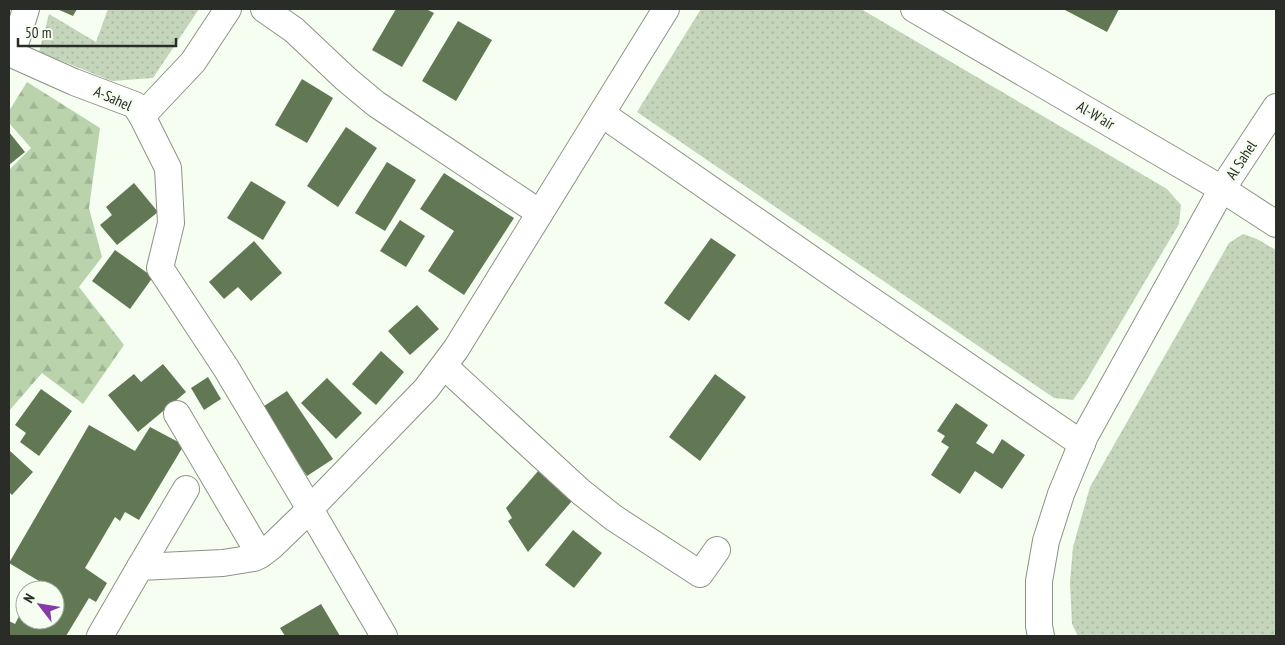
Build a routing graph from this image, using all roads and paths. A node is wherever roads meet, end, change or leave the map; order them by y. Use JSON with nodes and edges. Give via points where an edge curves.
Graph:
{"nodes":[{"id":1,"x":26,"y":9,"type":"edge"},
{"id":2,"x":228,"y":9,"type":"edge"},
{"id":3,"x":264,"y":9,"type":"edge"},
{"id":4,"x":666,"y":9,"type":"edge"},
{"id":5,"x":914,"y":9,"type":"edge"},
{"id":6,"x":10,"y":54,"type":"edge"},
{"id":7,"x":1276,"y":107,"type":"edge"},
{"id":8,"x":602,"y":114,"type":"junction"},
{"id":9,"x":142,"y":116,"type":"junction"},
{"id":10,"x":1222,"y":189,"type":"junction"},
{"id":11,"x":540,"y":213,"type":"junction"},
{"id":12,"x":1276,"y":224,"type":"edge"},
{"id":13,"x":444,"y":366,"type":"junction"},
{"id":14,"x":177,"y":414,"type":"dead end"},
{"id":15,"x":1082,"y":444,"type":"junction"},
{"id":16,"x":186,"y":489,"type":"dead end"},
{"id":17,"x":310,"y":509,"type":"junction"},
{"id":18,"x":717,"y":550,"type":"dead end"},
{"id":19,"x":260,"y":555,"type":"junction"},
{"id":20,"x":140,"y":567,"type":"junction"},
{"id":21,"x":100,"y":636,"type":"edge"},
{"id":22,"x":384,"y":636,"type":"edge"},
{"id":23,"x":1040,"y":636,"type":"edge"}],
"edges":[{"from":1,"to":6,"type":"street"},
{"from":2,"to":9,"type":"street","name":"A-Sahel","via":[[193,62]]},
{"from":3,"to":11,"type":"street","via":[[294,30],[376,104]]},
{"from":4,"to":8,"type":"street"},
{"from":5,"to":10,"type":"street","name":"Al-W'air"},
{"from":6,"to":9,"type":"street","name":"A-Sahel","via":[[136,105]]},
{"from":7,"to":10,"type":"street","name":"Al Sahel"},
{"from":8,"to":11,"type":"street"},
{"from":8,"to":15,"type":"street"},
{"from":9,"to":17,"type":"street","via":[[168,168],[171,223],[160,268],[226,368]]},
{"from":10,"to":12,"type":"street","name":"Al-W'air"},
{"from":10,"to":15,"type":"street","name":"Al Sahel"},
{"from":11,"to":13,"type":"street"},
{"from":13,"to":17,"type":"street","via":[[426,389]]},
{"from":13,"to":18,"type":"street","via":[[581,492],[614,518],[700,574]]},
{"from":14,"to":19,"type":"street"},
{"from":15,"to":23,"type":"street","name":"Al Sahel","via":[[1046,541],[1039,581]]},
{"from":16,"to":20,"type":"street"},
{"from":17,"to":19,"type":"street"},
{"from":17,"to":22,"type":"street"},
{"from":19,"to":20,"type":"street","via":[[223,563]]},
{"from":20,"to":21,"type":"street"}]}
